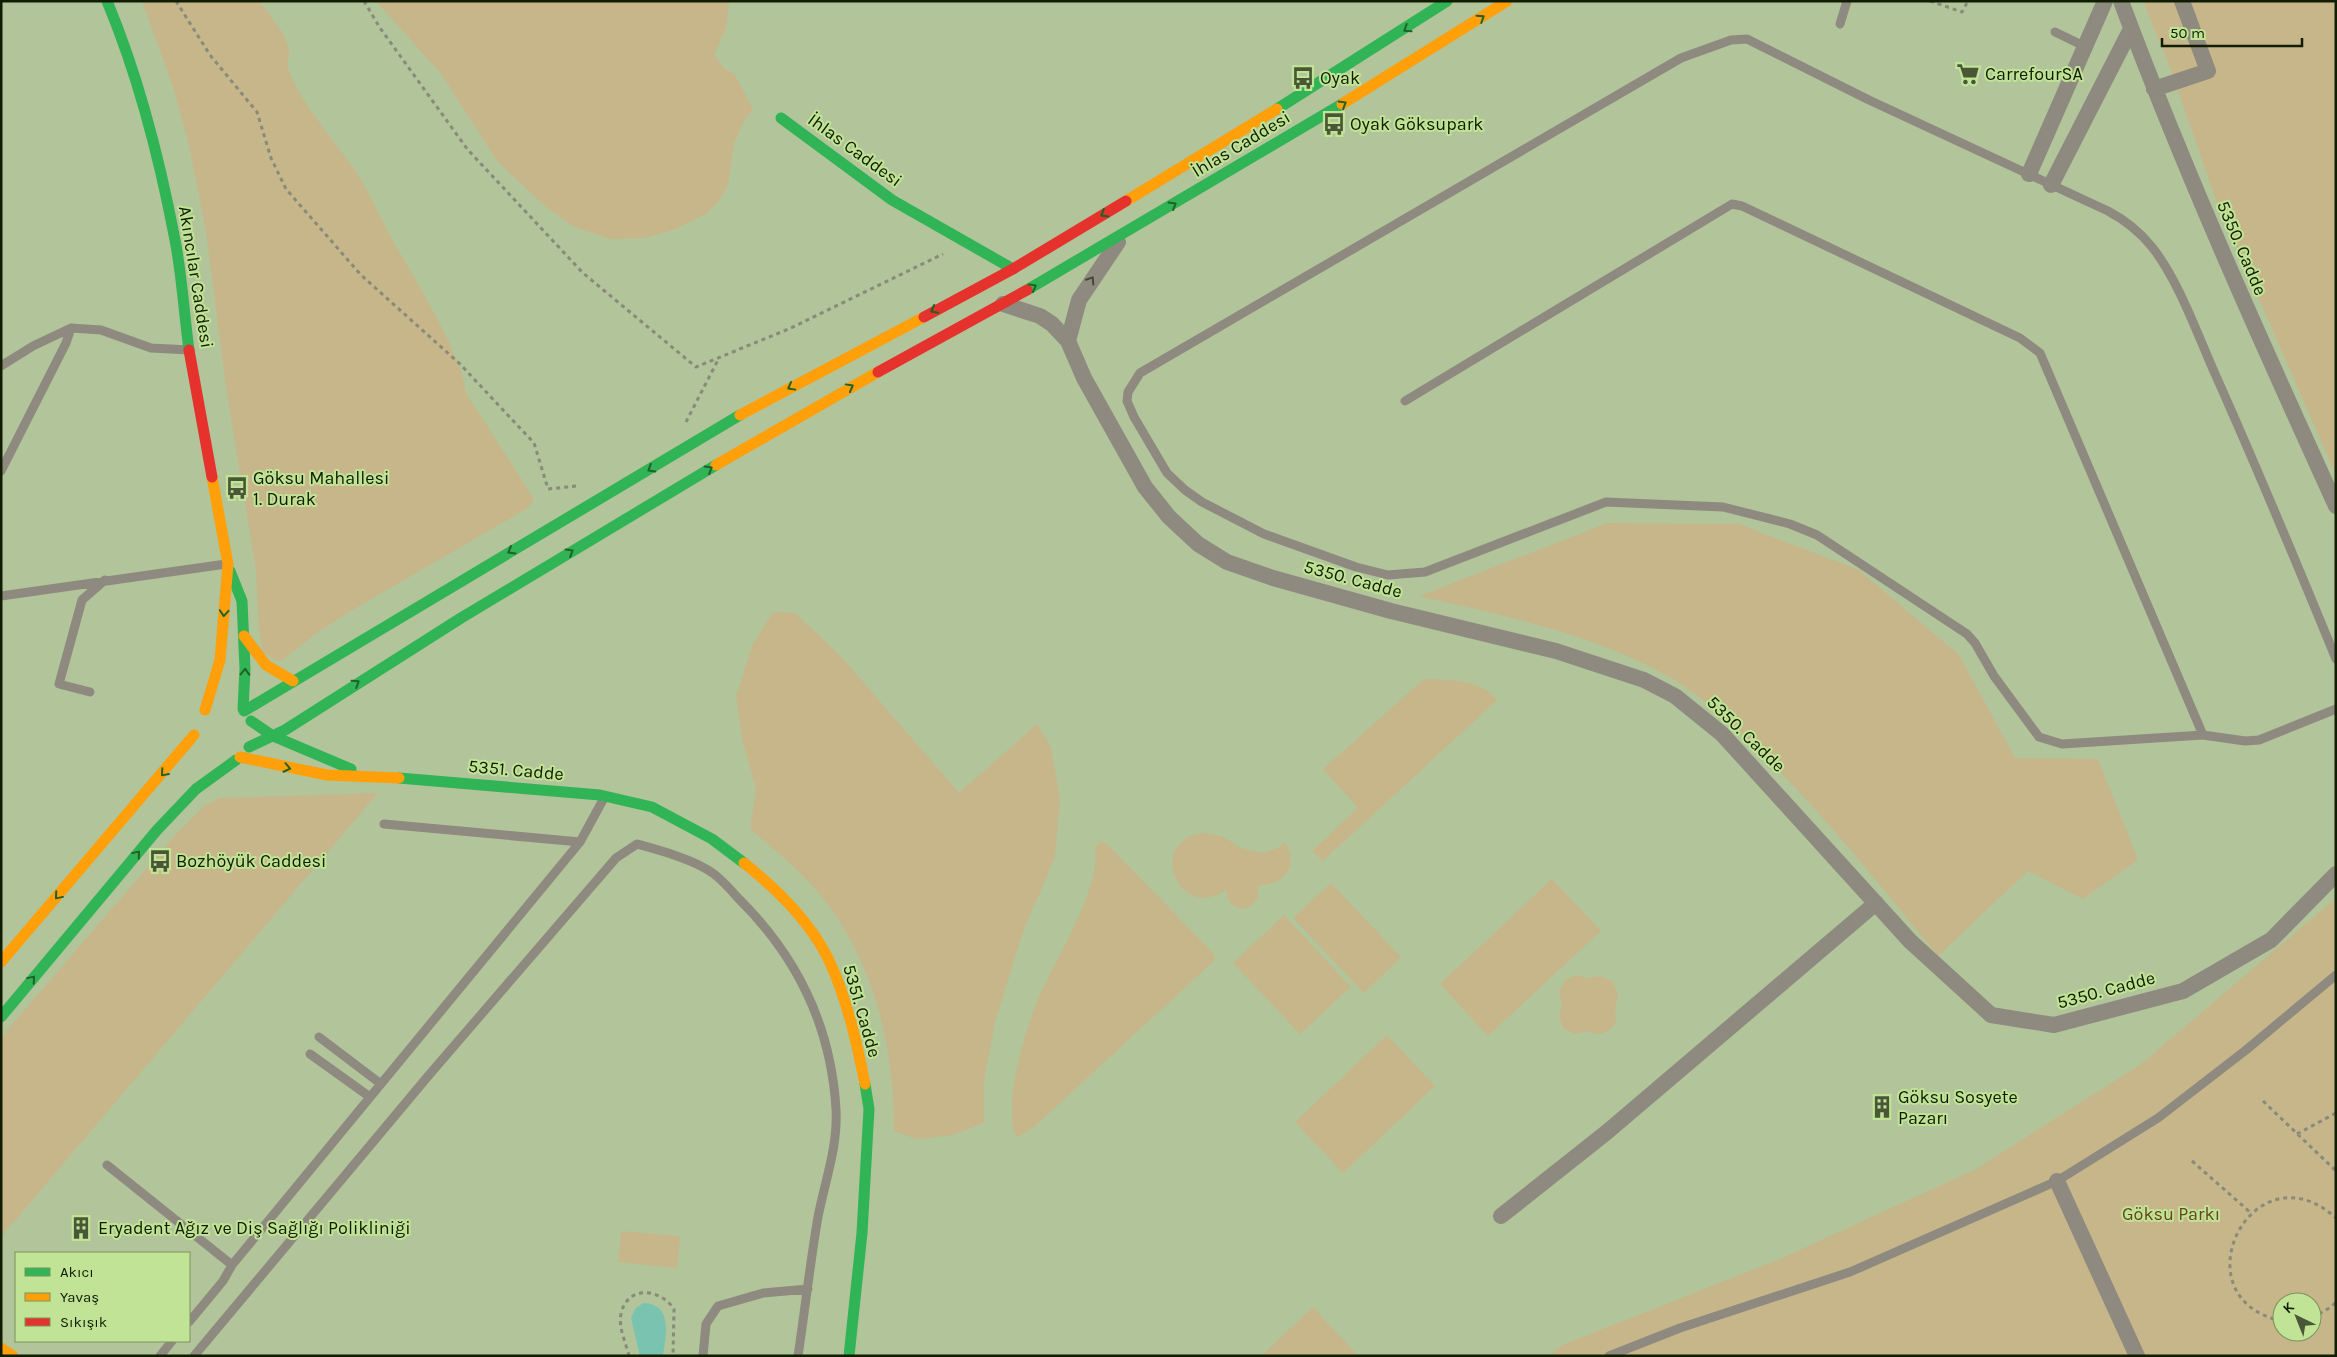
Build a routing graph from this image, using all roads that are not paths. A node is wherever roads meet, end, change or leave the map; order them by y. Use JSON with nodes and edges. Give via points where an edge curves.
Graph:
{"nodes":[{"id":1,"x":107,"y":1,"type":"edge"},
{"id":2,"x":1447,"y":1,"type":"edge"},
{"id":3,"x":1507,"y":1,"type":"edge"},
{"id":4,"x":1846,"y":1,"type":"edge"},
{"id":5,"x":2105,"y":1,"type":"edge"},
{"id":6,"x":2121,"y":1,"type":"edge"},
{"id":7,"x":2182,"y":1,"type":"edge"},
{"id":8,"x":1840,"y":24,"type":"dead end"},
{"id":9,"x":2131,"y":29,"type":"junction"},
{"id":10,"x":2055,"y":32,"type":"dead end"},
{"id":11,"x":2084,"y":46,"type":"junction"},
{"id":12,"x":2154,"y":89,"type":"junction"},
{"id":13,"x":781,"y":118,"type":"dead end"},
{"id":14,"x":2028,"y":174,"type":"junction"},
{"id":15,"x":2051,"y":185,"type":"junction"},
{"id":16,"x":1124,"y":234,"type":"junction"},
{"id":17,"x":1013,"y":269,"type":"junction"},
{"id":18,"x":997,"y":307,"type":"junction"},
{"id":19,"x":71,"y":328,"type":"junction"},
{"id":20,"x":1068,"y":341,"type":"junction"},
{"id":21,"x":189,"y":350,"type":"junction"},
{"id":22,"x":1,"y":366,"type":"edge"},
{"id":23,"x":1405,"y":401,"type":"dead end"},
{"id":24,"x":1,"y":471,"type":"edge"},
{"id":25,"x":2336,"y":506,"type":"edge"},
{"id":26,"x":228,"y":564,"type":"junction"},
{"id":27,"x":105,"y":580,"type":"junction"},
{"id":28,"x":1,"y":596,"type":"edge"},
{"id":29,"x":244,"y":636,"type":"junction"},
{"id":30,"x":2336,"y":659,"type":"edge"},
{"id":31,"x":293,"y":681,"type":"junction"},
{"id":32,"x":90,"y":692,"type":"dead end"},
{"id":33,"x":218,"y":704,"type":"dead end"},
{"id":34,"x":240,"y":708,"type":"junction"},
{"id":35,"x":2336,"y":709,"type":"edge"},
{"id":36,"x":205,"y":710,"type":"junction"},
{"id":37,"x":251,"y":721,"type":"junction"},
{"id":38,"x":298,"y":722,"type":"junction"},
{"id":39,"x":194,"y":735,"type":"junction"},
{"id":40,"x":2203,"y":735,"type":"junction"},
{"id":41,"x":273,"y":736,"type":"junction"},
{"id":42,"x":250,"y":747,"type":"junction"},
{"id":43,"x":307,"y":751,"type":"junction"},
{"id":44,"x":201,"y":752,"type":"dead end"},
{"id":45,"x":238,"y":758,"type":"junction"},
{"id":46,"x":217,"y":761,"type":"dead end"},
{"id":47,"x":367,"y":775,"type":"junction"},
{"id":48,"x":605,"y":796,"type":"junction"},
{"id":49,"x":384,"y":824,"type":"dead end"},
{"id":50,"x":580,"y":842,"type":"junction"},
{"id":51,"x":2336,"y":874,"type":"edge"},
{"id":52,"x":1876,"y":903,"type":"junction"},
{"id":53,"x":1,"y":962,"type":"edge"},
{"id":54,"x":2336,"y":975,"type":"edge"},
{"id":55,"x":1,"y":1017,"type":"edge"},
{"id":56,"x":319,"y":1036,"type":"dead end"},
{"id":57,"x":310,"y":1054,"type":"dead end"},
{"id":58,"x":382,"y":1084,"type":"junction"},
{"id":59,"x":370,"y":1097,"type":"junction"},
{"id":60,"x":107,"y":1165,"type":"dead end"},
{"id":61,"x":2057,"y":1181,"type":"junction"},
{"id":62,"x":1501,"y":1216,"type":"dead end"},
{"id":63,"x":232,"y":1265,"type":"junction"},
{"id":64,"x":808,"y":1289,"type":"junction"},
{"id":65,"x":190,"y":1321,"type":"edge"},
{"id":66,"x":171,"y":1342,"type":"edge"},
{"id":67,"x":1,"y":1348,"type":"edge"},
{"id":68,"x":13,"y":1356,"type":"edge"},
{"id":69,"x":160,"y":1356,"type":"edge"},
{"id":70,"x":194,"y":1356,"type":"edge"},
{"id":71,"x":703,"y":1356,"type":"edge"},
{"id":72,"x":798,"y":1356,"type":"edge"},
{"id":73,"x":849,"y":1356,"type":"edge"},
{"id":74,"x":1609,"y":1356,"type":"edge"},
{"id":75,"x":2137,"y":1356,"type":"edge"}],
"edges":[{"from":1,"to":21,"type":"main road","name":"Akıncılar Caddesi","via":[[142,96],[175,240]]},
{"from":2,"to":17,"type":"main road","name":"İhlas Caddesi","one_way":true,"via":[[1318,85]]},
{"from":16,"to":3,"type":"main road","name":"İhlas Caddesi","one_way":true,"via":[[1401,69]]},
{"from":4,"to":8,"type":"lane"},
{"from":5,"to":11,"type":"street"},
{"from":6,"to":9,"type":"street","name":"5350. Cadde"},
{"from":7,"to":12,"type":"street","via":[[2208,70]]},
{"from":9,"to":12,"type":"street","name":"5350. Cadde"},
{"from":9,"to":15,"type":"street"},
{"from":10,"to":11,"type":"lane"},
{"from":11,"to":14,"type":"street"},
{"from":12,"to":25,"type":"street","name":"5350. Cadde","via":[[2222,255]]},
{"from":13,"to":17,"type":"main road","name":"İhlas Caddesi","via":[[892,200]]},
{"from":14,"to":15,"type":"lane"},
{"from":14,"to":40,"type":"lane","via":[[1747,39],[1731,40],[1681,58],[1140,373],[1128,392],[1127,401],[1167,473],[1185,490],[1264,534],[1356,568],[1388,574],[1424,572],[1606,502],[1723,507],[1817,534],[1967,634],[2039,737],[2062,744]]},
{"from":15,"to":30,"type":"lane","via":[[2125,220],[2152,247],[2164,265],[2266,488]]},
{"from":18,"to":16,"type":"main road","name":"İhlas Caddesi","one_way":true},
{"from":20,"to":16,"type":"street","one_way":true,"via":[[1079,300]]},
{"from":17,"to":31,"type":"main road","name":"İhlas Caddesi","one_way":true,"via":[[746,411]]},
{"from":18,"to":20,"type":"street","name":"5350. Cadde","via":[[1040,316]]},
{"from":38,"to":18,"type":"main road","name":"İhlas Caddesi","one_way":true,"via":[[387,663],[645,507],[812,408]]},
{"from":19,"to":21,"type":"lane","via":[[101,330],[151,348]]},
{"from":19,"to":22,"type":"lane"},
{"from":19,"to":24,"type":"lane"},
{"from":20,"to":52,"type":"street","name":"5350. Cadde","via":[[1084,378],[1145,487],[1198,544],[1227,562],[1273,578],[1556,651],[1644,680],[1668,692],[1722,734]]},
{"from":21,"to":26,"type":"main road","name":"Akıncılar Caddesi"},
{"from":23,"to":40,"type":"lane","via":[[1732,204],[1742,206],[2020,338],[2040,353]]},
{"from":26,"to":27,"type":"lane"},
{"from":26,"to":29,"type":"main road","name":"Akıncılar Caddesi","via":[[242,601]]},
{"from":26,"to":36,"type":"main road","name":"Akıncılar Caddesi","one_way":true,"via":[[220,660]]},
{"from":27,"to":28,"type":"lane"},
{"from":27,"to":32,"type":"lane","via":[[82,600],[59,684]]},
{"from":29,"to":31,"type":"main road","via":[[266,666]]},
{"from":34,"to":29,"type":"main road","name":"Akıncılar Caddesi","one_way":true,"via":[[245,670]]},
{"from":31,"to":34,"type":"main road","name":"İhlas Caddesi"},
{"from":33,"to":36,"type":"main road"},
{"from":34,"to":37,"type":"main road"},
{"from":35,"to":40,"type":"lane","via":[[2259,740]]},
{"from":36,"to":39,"type":"main road","name":"Akıncılar Caddesi","via":[[196,721]]},
{"from":37,"to":41,"type":"main road","name":"5351. Cadde"},
{"from":37,"to":42,"type":"main road","via":[[253,739]]},
{"from":38,"to":41,"type":"main road","name":"İhlas Caddesi"},
{"from":38,"to":43,"type":"main road","via":[[296,734]]},
{"from":39,"to":44,"type":"main road"},
{"from":39,"to":53,"type":"main road","one_way":true},
{"from":41,"to":42,"type":"main road","name":"İhlas Caddesi"},
{"from":41,"to":43,"type":"main road","name":"5351. Cadde"},
{"from":42,"to":45,"type":"main road","name":"İhlas Caddesi"},
{"from":43,"to":47,"type":"main road","name":"5351. Cadde"},
{"from":45,"to":46,"type":"main road","name":"5351. Cadde"},
{"from":45,"to":47,"type":"main road","name":"5351. Cadde","one_way":true,"via":[[327,775]]},
{"from":55,"to":45,"type":"main road","one_way":true,"via":[[157,830],[196,789]]},
{"from":47,"to":48,"type":"main road","name":"5351. Cadde"},
{"from":48,"to":50,"type":"lane"},
{"from":48,"to":73,"type":"main road","name":"5351. Cadde","via":[[652,807],[712,839],[765,880],[811,931],[832,966],[856,1037],[869,1109],[862,1233]]},
{"from":49,"to":50,"type":"lane"},
{"from":50,"to":58,"type":"lane"},
{"from":51,"to":52,"type":"street","name":"5350. Cadde","via":[[2272,940],[2183,991],[2054,1025],[1991,1015],[1910,941]]},
{"from":52,"to":62,"type":"street","via":[[1607,1132]]},
{"from":54,"to":61,"type":"lane","via":[[2158,1118]]},
{"from":56,"to":58,"type":"lane"},
{"from":57,"to":59,"type":"lane"},
{"from":58,"to":59,"type":"lane"},
{"from":59,"to":63,"type":"lane"},
{"from":60,"to":63,"type":"lane"},
{"from":61,"to":74,"type":"lane","via":[[1850,1272],[1680,1328]]},
{"from":61,"to":75,"type":"street"},
{"from":63,"to":65,"type":"lane"},
{"from":64,"to":70,"type":"lane","via":[[818,1216],[834,1151],[836,1110],[828,1053],[812,1001],[787,954],[757,916],[713,874],[666,852],[637,844],[616,858]]},
{"from":64,"to":71,"type":"lane","via":[[763,1293],[718,1306],[706,1324]]},
{"from":64,"to":72,"type":"lane"},
{"from":66,"to":69,"type":"lane"},
{"from":67,"to":68,"type":"main road"}]}
